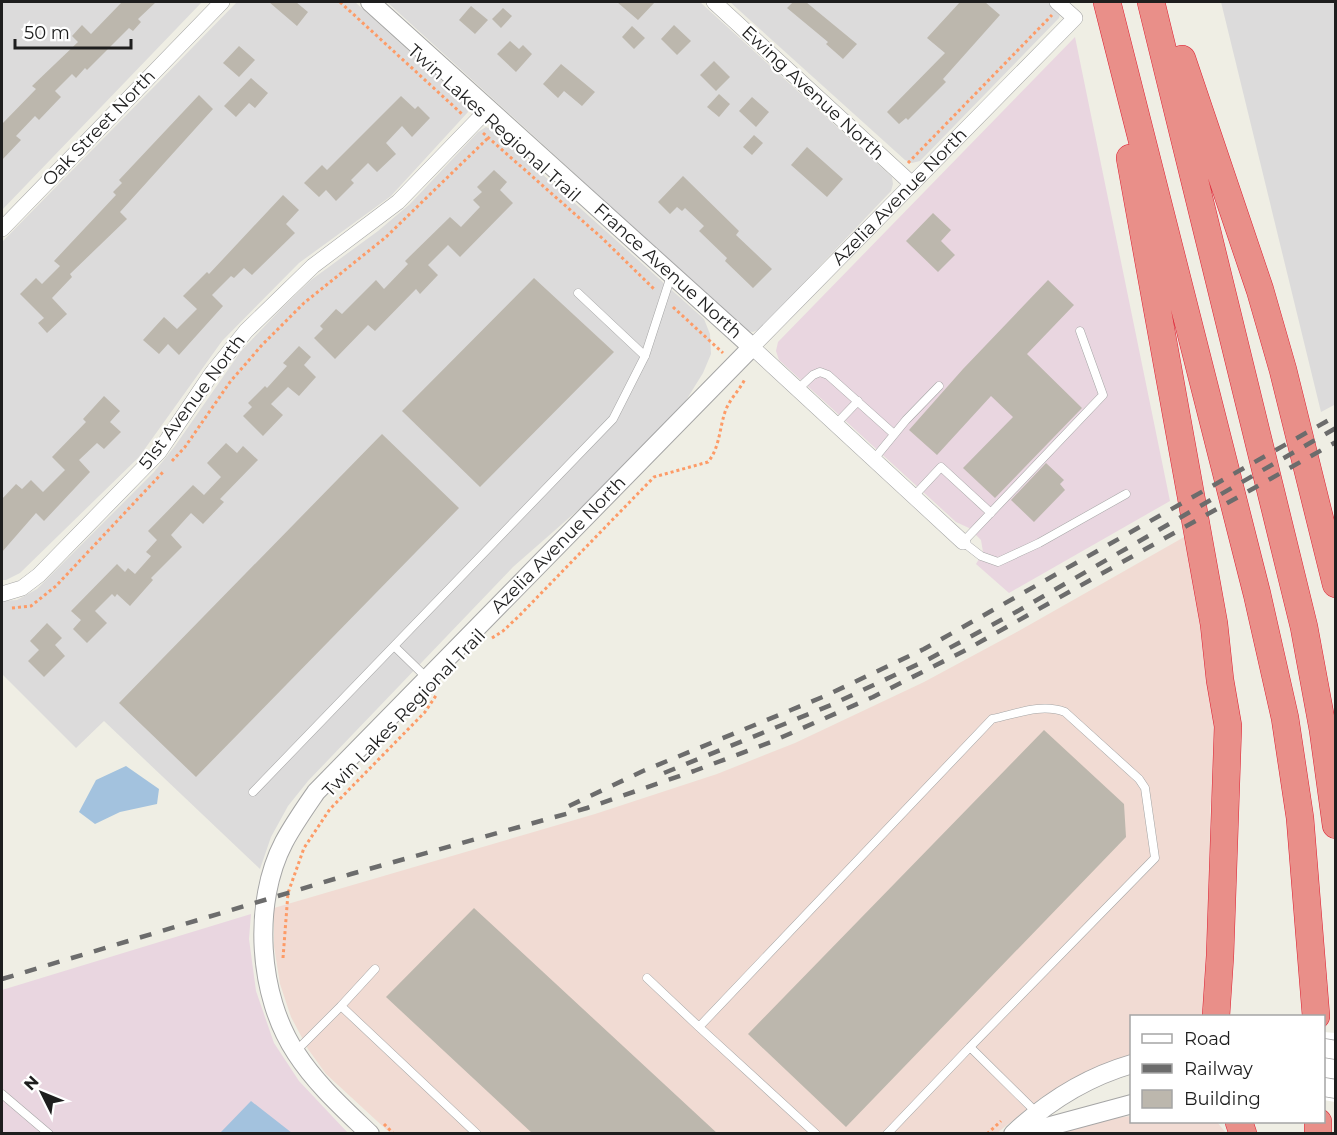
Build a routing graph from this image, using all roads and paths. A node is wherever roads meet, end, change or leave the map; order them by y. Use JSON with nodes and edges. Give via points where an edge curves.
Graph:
{"nodes":[{"id":1,"x":222,"y":2,"type":"edge"},
{"id":2,"x":340,"y":2,"type":"edge"},
{"id":3,"x":370,"y":2,"type":"edge"},
{"id":4,"x":714,"y":2,"type":"edge"},
{"id":5,"x":1057,"y":2,"type":"edge"},
{"id":6,"x":1107,"y":2,"type":"edge"},
{"id":7,"x":1150,"y":2,"type":"edge"},
{"id":8,"x":1162,"y":2,"type":"edge"},
{"id":9,"x":1130,"y":94,"type":"junction"},
{"id":10,"x":488,"y":109,"type":"junction"},
{"id":11,"x":473,"y":125,"type":"junction"},
{"id":12,"x":488,"y":138,"type":"junction"},
{"id":13,"x":912,"y":184,"type":"junction"},
{"id":14,"x":2,"y":229,"type":"edge"},
{"id":15,"x":672,"y":274,"type":"junction"},
{"id":16,"x":578,"y":293,"type":"dead end"},
{"id":17,"x":664,"y":299,"type":"junction"},
{"id":18,"x":1080,"y":331,"type":"dead end"},
{"id":19,"x":708,"y":340,"type":"dead end"},
{"id":20,"x":752,"y":347,"type":"junction"},
{"id":21,"x":645,"y":356,"type":"junction"},
{"id":22,"x":747,"y":375,"type":"dead end"},
{"id":23,"x":939,"y":386,"type":"dead end"},
{"id":24,"x":798,"y":389,"type":"junction"},
{"id":25,"x":858,"y":401,"type":"junction"},
{"id":26,"x":836,"y":424,"type":"junction"},
{"id":27,"x":894,"y":434,"type":"junction"},
{"id":28,"x":874,"y":459,"type":"junction"},
{"id":29,"x":1126,"y":494,"type":"dead end"},
{"id":30,"x":914,"y":496,"type":"junction"},
{"id":31,"x":991,"y":513,"type":"junction"},
{"id":32,"x":963,"y":542,"type":"junction"},
{"id":33,"x":1335,"y":584,"type":"edge"},
{"id":34,"x":2,"y":594,"type":"edge"},
{"id":35,"x":12,"y":608,"type":"dead end"},
{"id":36,"x":491,"y":638,"type":"dead end"},
{"id":37,"x":394,"y":646,"type":"junction"},
{"id":38,"x":434,"y":683,"type":"junction"},
{"id":39,"x":253,"y":792,"type":"dead end"},
{"id":40,"x":1335,"y":825,"type":"edge"},
{"id":41,"x":282,"y":963,"type":"dead end"},
{"id":42,"x":375,"y":969,"type":"dead end"},
{"id":43,"x":647,"y":978,"type":"dead end"},
{"id":44,"x":341,"y":1006,"type":"junction"},
{"id":45,"x":1216,"y":1015,"type":"edge"},
{"id":46,"x":1316,"y":1015,"type":"edge"},
{"id":47,"x":699,"y":1027,"type":"junction"},
{"id":48,"x":970,"y":1047,"type":"junction"},
{"id":49,"x":295,"y":1052,"type":"junction"},
{"id":50,"x":1130,"y":1064,"type":"edge"},
{"id":51,"x":2,"y":1094,"type":"edge"},
{"id":52,"x":1130,"y":1104,"type":"edge"},
{"id":53,"x":1036,"y":1112,"type":"junction"},
{"id":54,"x":374,"y":1126,"type":"edge"},
{"id":55,"x":49,"y":1134,"type":"edge"},
{"id":56,"x":394,"y":1134,"type":"edge"},
{"id":57,"x":477,"y":1134,"type":"edge"},
{"id":58,"x":816,"y":1134,"type":"edge"},
{"id":59,"x":887,"y":1134,"type":"edge"},
{"id":60,"x":1013,"y":1134,"type":"edge"},
{"id":61,"x":1021,"y":1134,"type":"edge"}],
"edges":[{"from":1,"to":14,"type":"street","name":"Oak Street North"},
{"from":2,"to":11,"type":"path","name":"Twin Lakes Regional Trail"},
{"from":3,"to":10,"type":"street","name":"France Avenue North"},
{"from":4,"to":13,"type":"street","name":"Ewing Avenue North"},
{"from":5,"to":13,"type":"street","name":"Azelia Avenue North","via":[[1075,18]]},
{"from":6,"to":9,"type":"highway"},
{"from":7,"to":40,"type":"highway","via":[[1304,627]]},
{"from":8,"to":33,"type":"highway","via":[[1260,290]]},
{"from":9,"to":45,"type":"highway","via":[[1129,155],[1214,624],[1228,726]]},
{"from":9,"to":46,"type":"highway","via":[[1285,718],[1300,818]]},
{"from":10,"to":11,"type":"street","name":"51st Avenue North"},
{"from":10,"to":15,"type":"street","name":"France Avenue North"},
{"from":11,"to":12,"type":"path","name":"Twin Lakes Regional Trail"},
{"from":11,"to":34,"type":"street","name":"51st Avenue North","via":[[398,202],[313,266],[246,331],[212,373],[159,452],[39,575],[22,588]]},
{"from":12,"to":17,"type":"path","name":"Twin Lakes Regional Trail","via":[[602,238]]},
{"from":12,"to":35,"type":"path","via":[[386,237],[304,303],[262,345],[230,382],[185,447],[56,586],[32,606]]},
{"from":13,"to":20,"type":"street","name":"Azelia Avenue North"},
{"from":15,"to":17,"type":"lane"},
{"from":15,"to":20,"type":"street","name":"France Avenue North"},
{"from":16,"to":21,"type":"lane"},
{"from":17,"to":19,"type":"path","name":"Twin Lakes Regional Trail"},
{"from":17,"to":21,"type":"lane"},
{"from":18,"to":31,"type":"lane","via":[[1103,395]]},
{"from":20,"to":24,"type":"street","name":"France Avenue North"},
{"from":20,"to":38,"type":"street","name":"Azelia Avenue North"},
{"from":21,"to":37,"type":"lane","via":[[613,419]]},
{"from":22,"to":36,"type":"path","name":"Twin Lakes Regional Trail","via":[[726,409],[716,448],[708,462],[654,477],[519,616]]},
{"from":23,"to":27,"type":"lane"},
{"from":24,"to":25,"type":"lane","via":[[820,372]]},
{"from":24,"to":26,"type":"street","name":"France Avenue North"},
{"from":25,"to":26,"type":"lane"},
{"from":25,"to":27,"type":"lane"},
{"from":26,"to":28,"type":"street","name":"France Avenue North"},
{"from":27,"to":28,"type":"lane"},
{"from":28,"to":30,"type":"street","name":"France Avenue North"},
{"from":29,"to":32,"type":"lane","via":[[998,562],[981,556]]},
{"from":30,"to":31,"type":"lane","via":[[941,467]]},
{"from":30,"to":32,"type":"street","name":"France Avenue North"},
{"from":31,"to":32,"type":"lane"},
{"from":37,"to":38,"type":"lane"},
{"from":37,"to":39,"type":"lane"},
{"from":38,"to":41,"type":"path","name":"Twin Lakes Regional Trail","via":[[425,712],[330,809],[304,848],[288,893]]},
{"from":38,"to":49,"type":"street","name":"Azelia Avenue North","via":[[316,792],[283,843],[266,900],[264,960],[268,988]]},
{"from":42,"to":44,"type":"lane"},
{"from":43,"to":47,"type":"lane"},
{"from":44,"to":49,"type":"lane"},
{"from":44,"to":57,"type":"lane"},
{"from":47,"to":48,"type":"lane","via":[[992,719],[1053,708],[1065,712],[1139,779],[1145,788],[1155,858]]},
{"from":47,"to":58,"type":"lane"},
{"from":48,"to":53,"type":"lane"},
{"from":48,"to":59,"type":"lane"},
{"from":49,"to":54,"type":"street","name":"Azelia Avenue North","via":[[323,1089]]},
{"from":50,"to":53,"type":"street","via":[[1063,1094]]},
{"from":51,"to":55,"type":"lane"},
{"from":52,"to":61,"type":"street"},
{"from":53,"to":60,"type":"street"},
{"from":54,"to":56,"type":"path"}]}
